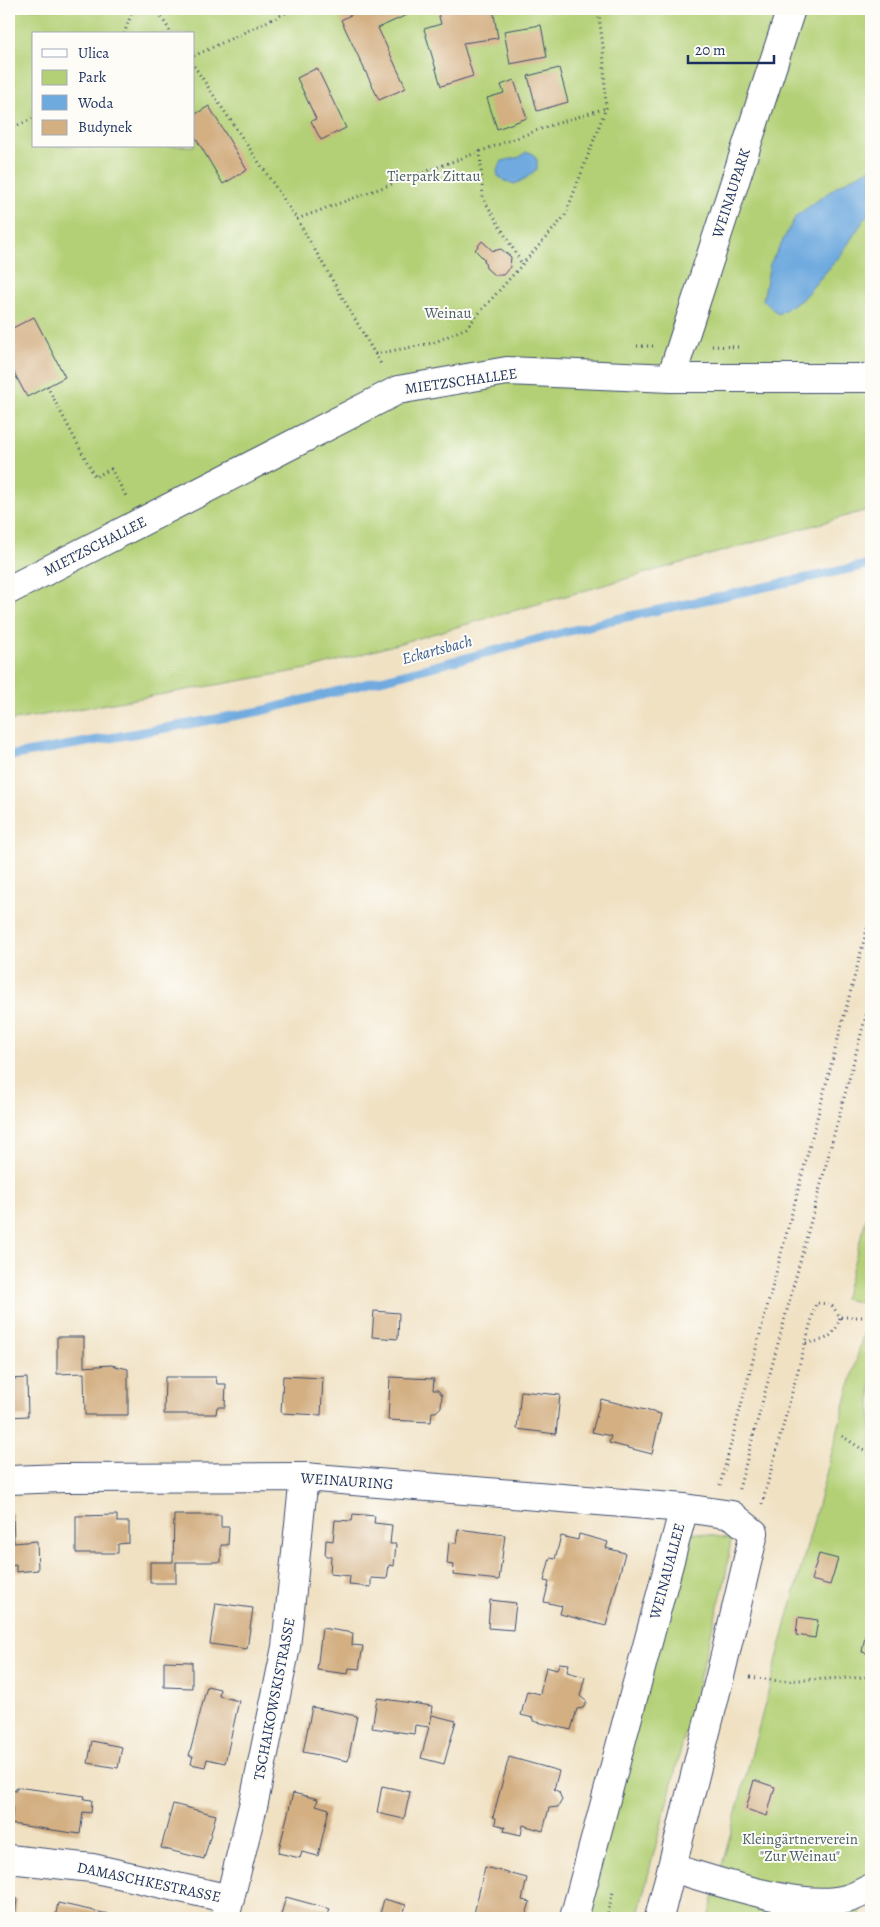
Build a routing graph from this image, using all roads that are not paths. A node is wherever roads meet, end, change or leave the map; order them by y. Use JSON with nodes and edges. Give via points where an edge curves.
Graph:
{"nodes":[{"id":1,"x":791,"y":9,"type":"edge"},
{"id":2,"x":671,"y":378,"type":"junction"},
{"id":3,"x":871,"y":378,"type":"edge"},
{"id":4,"x":9,"y":590,"type":"edge"},
{"id":5,"x":304,"y":1477,"type":"junction"},
{"id":6,"x":9,"y":1480,"type":"edge"},
{"id":7,"x":684,"y":1508,"type":"junction"},
{"id":8,"x":9,"y":1859,"type":"edge"},
{"id":9,"x":672,"y":1868,"type":"junction"},
{"id":10,"x":871,"y":1888,"type":"edge"},
{"id":11,"x":228,"y":1909,"type":"edge"},
{"id":12,"x":574,"y":1918,"type":"edge"},
{"id":13,"x":658,"y":1918,"type":"edge"}],
"edges":[{"from":1,"to":2,"type":"street","name":"WEINAUPARK"},
{"from":2,"to":3,"type":"street","name":"MIETZSCHALLEE"},
{"from":2,"to":4,"type":"street","name":"MIETZSCHALLEE","via":[[507,371],[398,390]]},
{"from":5,"to":6,"type":"street","name":"WEINAURING"},
{"from":5,"to":7,"type":"street","name":"WEINAURING"},
{"from":5,"to":11,"type":"street","name":"TSCHAIKOWSKISTRASSE","via":[[286,1647]]},
{"from":7,"to":9,"type":"street","name":"WEINAUALLEE","via":[[723,1513],[754,1533]]},
{"from":7,"to":12,"type":"street","name":"WEINAUALLEE"},
{"from":8,"to":11,"type":"street","name":"DAMASCHKESTRASSE","via":[[92,1868]]},
{"from":9,"to":10,"type":"street","via":[[808,1902],[846,1899]]},
{"from":9,"to":13,"type":"street"}]}
